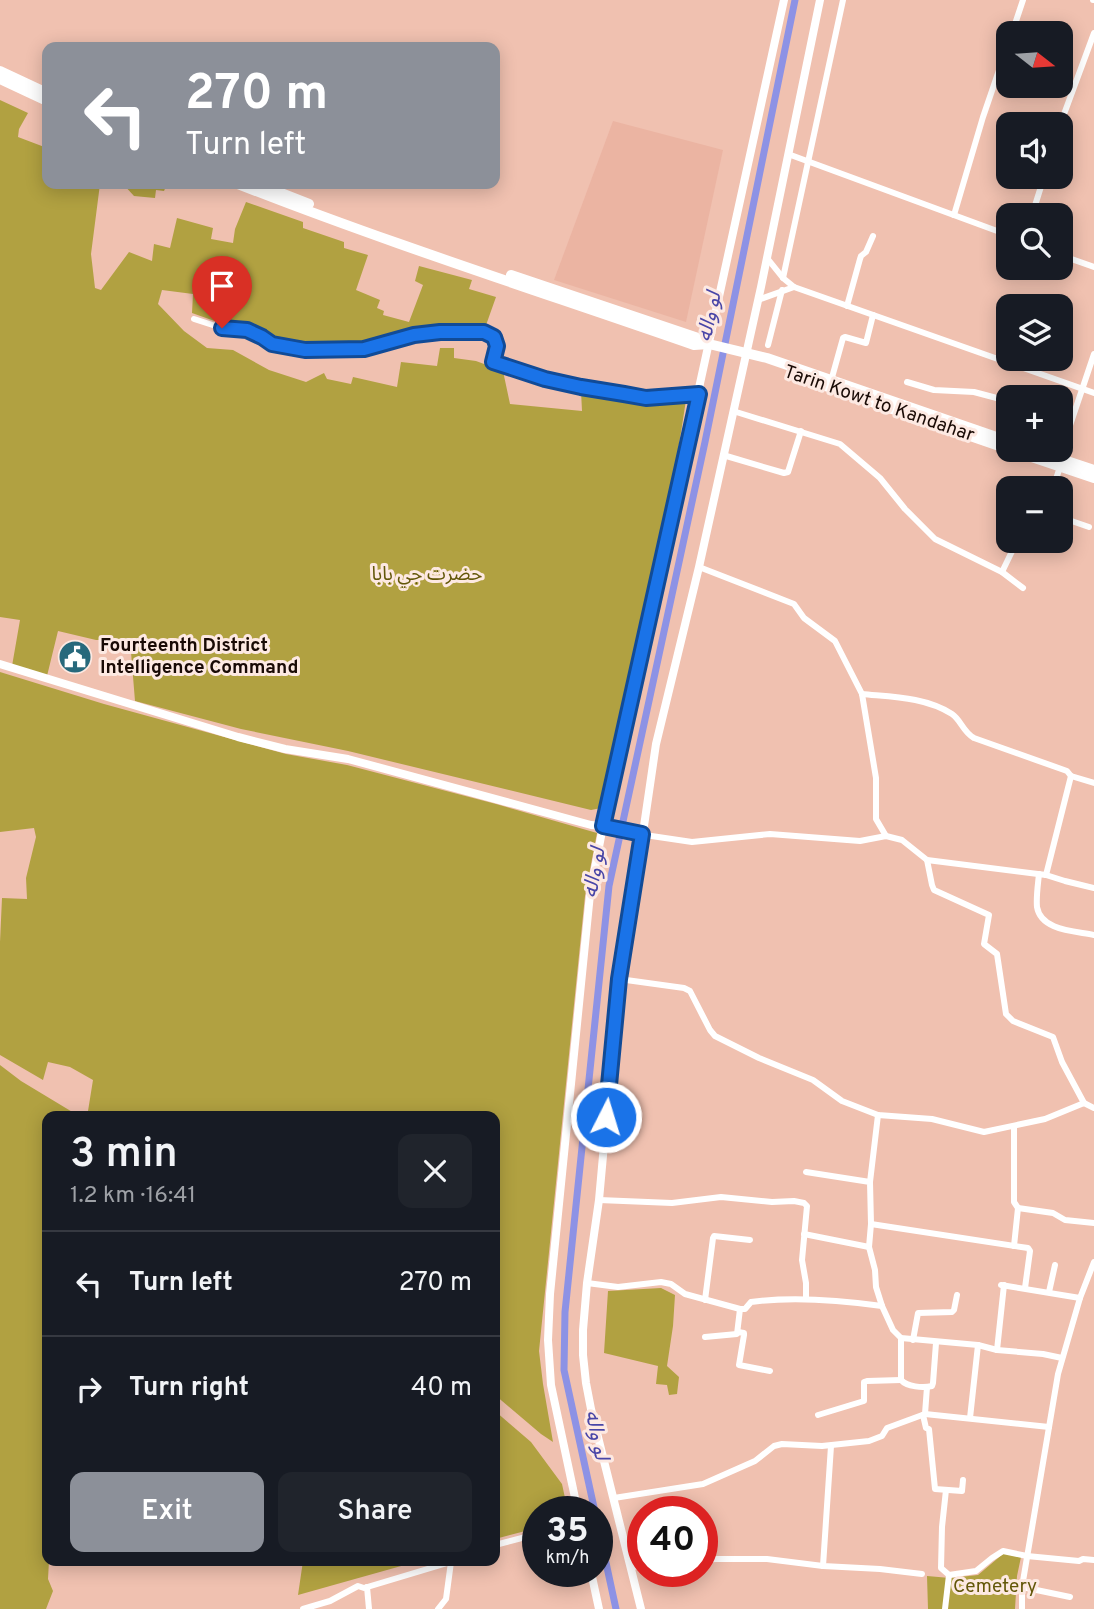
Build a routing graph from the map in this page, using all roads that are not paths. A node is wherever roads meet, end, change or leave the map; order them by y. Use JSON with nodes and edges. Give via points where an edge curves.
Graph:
{"nodes":[{"id":1,"x":784,"y":0,"type":"edge"},
{"id":2,"x":820,"y":0,"type":"edge"},
{"id":3,"x":843,"y":0,"type":"edge"},
{"id":4,"x":1023,"y":0,"type":"edge"},
{"id":5,"x":1016,"y":21,"type":"edge"},
{"id":6,"x":1094,"y":33,"type":"edge"},
{"id":7,"x":0,"y":71,"type":"edge"},
{"id":8,"x":0,"y":79,"type":"edge"},
{"id":9,"x":996,"y":79,"type":"edge"},
{"id":10,"x":42,"y":91,"type":"edge"},
{"id":11,"x":42,"y":99,"type":"edge"},
{"id":12,"x":1065,"y":112,"type":"edge"},
{"id":13,"x":788,"y":154,"type":"junction"},
{"id":14,"x":808,"y":162,"type":"junction"},
{"id":15,"x":251,"y":189,"type":"edge"},
{"id":16,"x":271,"y":189,"type":"edge"},
{"id":17,"x":954,"y":215,"type":"junction"},
{"id":18,"x":996,"y":231,"type":"edge"},
{"id":19,"x":873,"y":236,"type":"dead end"},
{"id":20,"x":767,"y":258,"type":"junction"},
{"id":21,"x":1073,"y":260,"type":"edge"},
{"id":22,"x":1094,"y":267,"type":"edge"},
{"id":23,"x":783,"y":278,"type":"junction"},
{"id":24,"x":538,"y":287,"type":"junction"},
{"id":25,"x":794,"y":287,"type":"junction"},
{"id":26,"x":782,"y":290,"type":"junction"},
{"id":27,"x":758,"y":300,"type":"junction"},
{"id":28,"x":847,"y":306,"type":"junction"},
{"id":29,"x":873,"y":315,"type":"junction"},
{"id":30,"x":194,"y":320,"type":"dead end"},
{"id":31,"x":713,"y":345,"type":"junction"},
{"id":32,"x":768,"y":345,"type":"dead end"},
{"id":33,"x":745,"y":353,"type":"junction"},
{"id":34,"x":1094,"y":354,"type":"edge"},
{"id":35,"x":831,"y":380,"type":"junction"},
{"id":36,"x":907,"y":382,"type":"dead end"},
{"id":37,"x":1082,"y":389,"type":"junction"},
{"id":38,"x":1094,"y":393,"type":"edge"},
{"id":39,"x":699,"y":394,"type":"junction"},
{"id":40,"x":996,"y":398,"type":"edge"},
{"id":41,"x":733,"y":411,"type":"junction"},
{"id":42,"x":801,"y":431,"type":"junction"},
{"id":43,"x":996,"y":437,"type":"edge"},
{"id":44,"x":996,"y":444,"type":"edge"},
{"id":45,"x":723,"y":455,"type":"junction"},
{"id":46,"x":1056,"y":462,"type":"edge"},
{"id":47,"x":1060,"y":463,"type":"junction"},
{"id":48,"x":1094,"y":470,"type":"edge"},
{"id":49,"x":1056,"y":476,"type":"edge"},
{"id":50,"x":1094,"y":478,"type":"edge"},
{"id":51,"x":1073,"y":522,"type":"edge"},
{"id":52,"x":1088,"y":527,"type":"dead end"},
{"id":53,"x":1011,"y":553,"type":"edge"},
{"id":54,"x":699,"y":567,"type":"junction"},
{"id":55,"x":1002,"y":572,"type":"junction"},
{"id":56,"x":1023,"y":588,"type":"dead end"},
{"id":57,"x":0,"y":664,"type":"edge"},
{"id":58,"x":862,"y":694,"type":"junction"},
{"id":59,"x":1071,"y":776,"type":"junction"},
{"id":60,"x":1094,"y":783,"type":"edge"},
{"id":61,"x":607,"y":827,"type":"junction"},
{"id":62,"x":640,"y":834,"type":"junction"},
{"id":63,"x":886,"y":836,"type":"junction"},
{"id":64,"x":927,"y":860,"type":"junction"},
{"id":65,"x":1043,"y":874,"type":"junction"},
{"id":66,"x":1094,"y":888,"type":"edge"},
{"id":67,"x":1094,"y":935,"type":"edge"},
{"id":68,"x":619,"y":979,"type":"junction"},
{"id":69,"x":1084,"y":1103,"type":"junction"},
{"id":70,"x":1094,"y":1108,"type":"edge"},
{"id":71,"x":878,"y":1115,"type":"junction"},
{"id":72,"x":1014,"y":1126,"type":"junction"},
{"id":73,"x":806,"y":1172,"type":"dead end"},
{"id":74,"x":870,"y":1182,"type":"junction"},
{"id":75,"x":598,"y":1200,"type":"junction"},
{"id":76,"x":1018,"y":1208,"type":"junction"},
{"id":77,"x":1094,"y":1223,"type":"edge"},
{"id":78,"x":871,"y":1224,"type":"junction"},
{"id":79,"x":804,"y":1234,"type":"junction"},
{"id":80,"x":750,"y":1240,"type":"dead end"},
{"id":81,"x":1014,"y":1246,"type":"junction"},
{"id":82,"x":869,"y":1247,"type":"junction"},
{"id":83,"x":1094,"y":1262,"type":"edge"},
{"id":84,"x":1055,"y":1265,"type":"dead end"},
{"id":85,"x":587,"y":1283,"type":"junction"},
{"id":86,"x":1025,"y":1288,"type":"junction"},
{"id":87,"x":1049,"y":1292,"type":"junction"},
{"id":88,"x":957,"y":1295,"type":"dead end"},
{"id":89,"x":1080,"y":1298,"type":"junction"},
{"id":90,"x":806,"y":1299,"type":"junction"},
{"id":91,"x":705,"y":1300,"type":"junction"},
{"id":92,"x":882,"y":1306,"type":"junction"},
{"id":93,"x":740,"y":1309,"type":"junction"},
{"id":94,"x":738,"y":1332,"type":"junction"},
{"id":95,"x":705,"y":1337,"type":"dead end"},
{"id":96,"x":901,"y":1338,"type":"junction"},
{"id":97,"x":913,"y":1340,"type":"junction"},
{"id":98,"x":936,"y":1342,"type":"junction"},
{"id":99,"x":978,"y":1345,"type":"junction"},
{"id":100,"x":997,"y":1350,"type":"junction"},
{"id":101,"x":1062,"y":1358,"type":"junction"},
{"id":102,"x":770,"y":1371,"type":"dead end"},
{"id":103,"x":901,"y":1380,"type":"junction"},
{"id":104,"x":927,"y":1387,"type":"junction"},
{"id":105,"x":818,"y":1415,"type":"dead end"},
{"id":106,"x":924,"y":1415,"type":"junction"},
{"id":107,"x":970,"y":1419,"type":"junction"},
{"id":108,"x":1049,"y":1427,"type":"junction"},
{"id":109,"x":831,"y":1446,"type":"junction"},
{"id":110,"x":963,"y":1480,"type":"dead end"},
{"id":111,"x":946,"y":1490,"type":"junction"},
{"id":112,"x":575,"y":1496,"type":"edge"},
{"id":113,"x":614,"y":1498,"type":"junction"},
{"id":114,"x":522,"y":1538,"type":"edge"},
{"id":115,"x":500,"y":1544,"type":"edge"},
{"id":116,"x":627,"y":1551,"type":"edge"},
{"id":117,"x":1027,"y":1556,"type":"junction"},
{"id":118,"x":718,"y":1559,"type":"edge"},
{"id":119,"x":1094,"y":1560,"type":"edge"},
{"id":120,"x":439,"y":1566,"type":"edge"},
{"id":121,"x":452,"y":1566,"type":"edge"},
{"id":122,"x":823,"y":1566,"type":"junction"},
{"id":123,"x":922,"y":1574,"type":"dead end"},
{"id":124,"x":949,"y":1575,"type":"junction"},
{"id":125,"x":367,"y":1587,"type":"junction"},
{"id":126,"x":594,"y":1587,"type":"edge"},
{"id":127,"x":636,"y":1587,"type":"edge"},
{"id":128,"x":1022,"y":1587,"type":"junction"},
{"id":129,"x":1070,"y":1597,"type":"dead end"},
{"id":130,"x":439,"y":1608,"type":"edge"},
{"id":131,"x":303,"y":1609,"type":"edge"},
{"id":132,"x":369,"y":1609,"type":"edge"},
{"id":133,"x":599,"y":1609,"type":"edge"},
{"id":134,"x":641,"y":1609,"type":"edge"},
{"id":135,"x":945,"y":1609,"type":"edge"},
{"id":136,"x":1022,"y":1609,"type":"edge"}],
"edges":[{"from":1,"to":31,"type":"street"},
{"from":2,"to":13,"type":"street"},
{"from":3,"to":14,"type":"street"},
{"from":4,"to":5,"type":"street"},
{"from":6,"to":12,"type":"street"},
{"from":7,"to":10,"type":"main road"},
{"from":8,"to":11,"type":"main road"},
{"from":9,"to":17,"type":"street"},
{"from":13,"to":14,"type":"street"},
{"from":13,"to":20,"type":"street"},
{"from":14,"to":17,"type":"street"},
{"from":14,"to":23,"type":"street"},
{"from":15,"to":24,"type":"main road"},
{"from":16,"to":24,"type":"main road"},
{"from":17,"to":18,"type":"street"},
{"from":19,"to":28,"type":"street","via":[[861,256]]},
{"from":20,"to":23,"type":"street"},
{"from":20,"to":27,"type":"street"},
{"from":21,"to":22,"type":"street"},
{"from":23,"to":25,"type":"street"},
{"from":24,"to":31,"type":"main road","via":[[694,345]]},
{"from":25,"to":26,"type":"street"},
{"from":25,"to":28,"type":"street"},
{"from":26,"to":27,"type":"street"},
{"from":26,"to":32,"type":"street"},
{"from":27,"to":33,"type":"street"},
{"from":28,"to":29,"type":"street"},
{"from":29,"to":35,"type":"street","via":[[866,343],[842,338]]},
{"from":29,"to":37,"type":"street"},
{"from":30,"to":39,"type":"street","via":[[247,330],[272,344],[305,350],[364,349],[414,335],[484,332],[494,337],[497,346],[493,362],[545,379],[646,398]]},
{"from":31,"to":33,"type":"main road"},
{"from":31,"to":39,"type":"street"},
{"from":33,"to":35,"type":"main road","name":"Tarin Kowt to Kandahar"},
{"from":33,"to":41,"type":"street"},
{"from":33,"to":44,"type":"main road","name":"Tarin Kowt to Kandahar","via":[[764,364]]},
{"from":34,"to":37,"type":"street"},
{"from":35,"to":43,"type":"main road","name":"Tarin Kowt to Kandahar"},
{"from":36,"to":40,"type":"street"},
{"from":37,"to":38,"type":"street"},
{"from":37,"to":47,"type":"street"},
{"from":39,"to":61,"type":"street"},
{"from":41,"to":42,"type":"street"},
{"from":41,"to":45,"type":"street"},
{"from":42,"to":45,"type":"street","via":[[788,472]]},
{"from":42,"to":55,"type":"street","via":[[840,444],[880,478],[935,539]]},
{"from":45,"to":54,"type":"street"},
{"from":46,"to":47,"type":"main road","name":"Tarin Kowt to Kandahar"},
{"from":47,"to":48,"type":"main road","name":"Tarin Kowt to Kandahar"},
{"from":47,"to":49,"type":"street"},
{"from":47,"to":50,"type":"main road","name":"Tarin Kowt to Kandahar"},
{"from":51,"to":52,"type":"street"},
{"from":53,"to":55,"type":"street"},
{"from":54,"to":58,"type":"street","via":[[794,604],[804,618],[835,641]]},
{"from":54,"to":62,"type":"street","via":[[656,744]]},
{"from":55,"to":56,"type":"street"},
{"from":57,"to":61,"type":"street","via":[[250,740],[348,759]]},
{"from":58,"to":59,"type":"street","via":[[916,699],[955,715],[974,738]]},
{"from":58,"to":63,"type":"street","via":[[876,778],[877,819]]},
{"from":59,"to":60,"type":"street"},
{"from":59,"to":65,"type":"street"},
{"from":61,"to":62,"type":"street"},
{"from":61,"to":112,"type":"street","via":[[590,894],[550,1294],[551,1385]]},
{"from":62,"to":63,"type":"street","via":[[692,842],[771,834],[860,841]]},
{"from":62,"to":68,"type":"street"},
{"from":63,"to":64,"type":"street","via":[[902,840]]},
{"from":64,"to":65,"type":"street"},
{"from":64,"to":69,"type":"street","via":[[934,890],[989,915],[983,941],[997,954],[1006,1014],[1053,1037]]},
{"from":65,"to":66,"type":"street"},
{"from":65,"to":67,"type":"street","via":[[1037,909],[1042,919],[1057,928]]},
{"from":68,"to":71,"type":"street","via":[[690,991],[715,1036]]},
{"from":68,"to":75,"type":"street"},
{"from":69,"to":70,"type":"street"},
{"from":69,"to":72,"type":"street"},
{"from":71,"to":72,"type":"street","via":[[932,1119],[984,1132]]},
{"from":71,"to":74,"type":"street"},
{"from":72,"to":76,"type":"street","via":[[1014,1202]]},
{"from":73,"to":74,"type":"street"},
{"from":74,"to":78,"type":"street"},
{"from":75,"to":79,"type":"street","via":[[672,1203],[721,1197],[794,1201],[807,1204]]},
{"from":75,"to":85,"type":"street"},
{"from":76,"to":77,"type":"street"},
{"from":76,"to":81,"type":"street"},
{"from":78,"to":81,"type":"street"},
{"from":78,"to":82,"type":"street"},
{"from":79,"to":82,"type":"street"},
{"from":79,"to":90,"type":"street"},
{"from":80,"to":91,"type":"street","via":[[714,1236]]},
{"from":81,"to":86,"type":"street","via":[[1030,1251]]},
{"from":82,"to":92,"type":"street"},
{"from":83,"to":89,"type":"street"},
{"from":84,"to":87,"type":"street"},
{"from":85,"to":91,"type":"street","via":[[618,1287],[661,1282]]},
{"from":85,"to":113,"type":"street","via":[[583,1330],[586,1383]]},
{"from":86,"to":87,"type":"street"},
{"from":86,"to":100,"type":"street","via":[[1003,1285]]},
{"from":87,"to":89,"type":"street"},
{"from":88,"to":97,"type":"street","via":[[952,1312],[918,1313]]},
{"from":89,"to":101,"type":"street"},
{"from":90,"to":92,"type":"street"},
{"from":90,"to":93,"type":"street","via":[[751,1302]]},
{"from":91,"to":93,"type":"street"},
{"from":92,"to":96,"type":"street"},
{"from":93,"to":94,"type":"street"},
{"from":94,"to":95,"type":"street"},
{"from":94,"to":102,"type":"street","via":[[744,1333],[739,1365]]},
{"from":96,"to":97,"type":"street"},
{"from":96,"to":103,"type":"street"},
{"from":97,"to":98,"type":"street"},
{"from":98,"to":99,"type":"street"},
{"from":98,"to":104,"type":"street","via":[[933,1383]]},
{"from":99,"to":100,"type":"street"},
{"from":99,"to":107,"type":"street"},
{"from":100,"to":101,"type":"street"},
{"from":101,"to":108,"type":"street"},
{"from":103,"to":104,"type":"street"},
{"from":103,"to":105,"type":"street","via":[[864,1382],[864,1401]]},
{"from":104,"to":106,"type":"street"},
{"from":106,"to":107,"type":"street"},
{"from":106,"to":109,"type":"street","via":[[869,1441]]},
{"from":106,"to":111,"type":"street","via":[[934,1489]]},
{"from":107,"to":108,"type":"street"},
{"from":108,"to":117,"type":"street"},
{"from":109,"to":113,"type":"street","via":[[782,1444],[703,1484]]},
{"from":109,"to":122,"type":"street"},
{"from":110,"to":111,"type":"street","via":[[962,1491]]},
{"from":111,"to":124,"type":"street","via":[[941,1568]]},
{"from":113,"to":116,"type":"street"},
{"from":114,"to":115,"type":"street"},
{"from":117,"to":119,"type":"street"},
{"from":117,"to":124,"type":"street","via":[[1003,1551],[976,1571]]},
{"from":117,"to":128,"type":"street"},
{"from":118,"to":122,"type":"street"},
{"from":120,"to":125,"type":"street"},
{"from":121,"to":130,"type":"street","via":[[446,1599]]},
{"from":122,"to":123,"type":"street"},
{"from":124,"to":135,"type":"street"},
{"from":125,"to":131,"type":"street","via":[[352,1588]]},
{"from":125,"to":132,"type":"street"},
{"from":126,"to":133,"type":"street"},
{"from":127,"to":134,"type":"street"},
{"from":128,"to":129,"type":"street"},
{"from":128,"to":136,"type":"street"}]}
